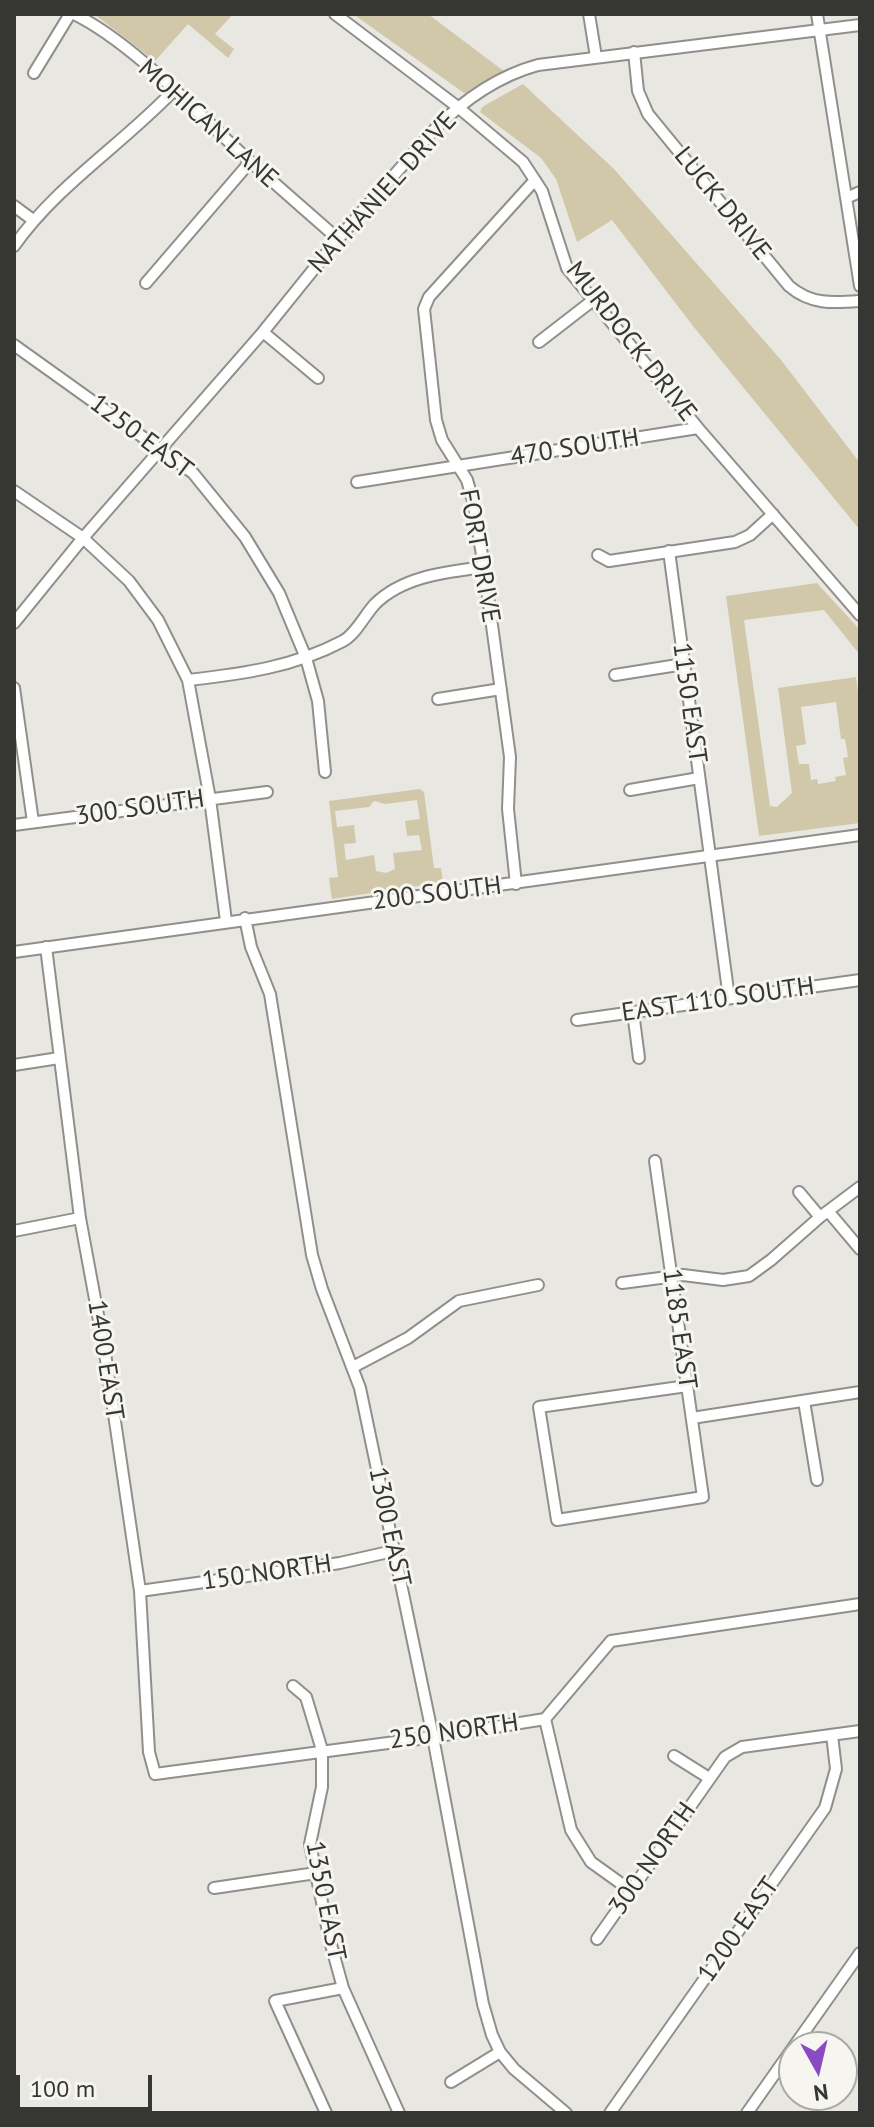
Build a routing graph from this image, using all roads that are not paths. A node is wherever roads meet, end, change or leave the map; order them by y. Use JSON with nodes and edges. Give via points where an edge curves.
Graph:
{"nodes":[{"id":1,"x":72,"y":14,"type":"edge"},
{"id":2,"x":335,"y":14,"type":"edge"},
{"id":3,"x":589,"y":14,"type":"edge"},
{"id":4,"x":817,"y":14,"type":"edge"},
{"id":5,"x":860,"y":25,"type":"edge"},
{"id":6,"x":819,"y":30,"type":"junction"},
{"id":7,"x":634,"y":52,"type":"junction"},
{"id":8,"x":596,"y":57,"type":"junction"},
{"id":9,"x":34,"y":73,"type":"dead end"},
{"id":10,"x":174,"y":90,"type":"junction"},
{"id":11,"x":459,"y":108,"type":"junction"},
{"id":12,"x":250,"y":162,"type":"junction"},
{"id":13,"x":535,"y":180,"type":"junction"},
{"id":14,"x":860,"y":192,"type":"edge"},
{"id":15,"x":846,"y":198,"type":"junction"},
{"id":16,"x":14,"y":206,"type":"edge"},
{"id":17,"x":33,"y":220,"type":"junction"},
{"id":18,"x":338,"y":239,"type":"junction"},
{"id":19,"x":14,"y":246,"type":"edge"},
{"id":20,"x":146,"y":283,"type":"dead end"},
{"id":21,"x":860,"y":286,"type":"edge"},
{"id":22,"x":592,"y":301,"type":"junction"},
{"id":23,"x":860,"y":301,"type":"edge"},
{"id":24,"x":263,"y":332,"type":"junction"},
{"id":25,"x":539,"y":342,"type":"dead end"},
{"id":26,"x":14,"y":345,"type":"edge"},
{"id":27,"x":318,"y":378,"type":"dead end"},
{"id":28,"x":698,"y":428,"type":"junction"},
{"id":29,"x":162,"y":449,"type":"junction"},
{"id":30,"x":459,"y":467,"type":"junction"},
{"id":31,"x":357,"y":482,"type":"dead end"},
{"id":32,"x":14,"y":491,"type":"edge"},
{"id":33,"x":773,"y":514,"type":"junction"},
{"id":34,"x":83,"y":538,"type":"junction"},
{"id":35,"x":669,"y":551,"type":"junction"},
{"id":36,"x":598,"y":555,"type":"dead end"},
{"id":37,"x":484,"y":567,"type":"junction"},
{"id":38,"x":860,"y":615,"type":"edge"},
{"id":39,"x":14,"y":623,"type":"edge"},
{"id":40,"x":306,"y":658,"type":"junction"},
{"id":41,"x":684,"y":664,"type":"junction"},
{"id":42,"x":615,"y":675,"type":"dead end"},
{"id":43,"x":188,"y":680,"type":"junction"},
{"id":44,"x":14,"y":688,"type":"edge"},
{"id":45,"x":501,"y":689,"type":"junction"},
{"id":46,"x":438,"y":699,"type":"dead end"},
{"id":47,"x":325,"y":772,"type":"dead end"},
{"id":48,"x":699,"y":778,"type":"junction"},
{"id":49,"x":630,"y":790,"type":"dead end"},
{"id":50,"x":267,"y":792,"type":"dead end"},
{"id":51,"x":210,"y":799,"type":"junction"},
{"id":52,"x":33,"y":822,"type":"junction"},
{"id":53,"x":14,"y":825,"type":"edge"},
{"id":54,"x":860,"y":835,"type":"edge"},
{"id":55,"x":710,"y":855,"type":"junction"},
{"id":56,"x":516,"y":884,"type":"junction"},
{"id":57,"x":245,"y":918,"type":"junction"},
{"id":58,"x":226,"y":921,"type":"junction"},
{"id":59,"x":46,"y":947,"type":"junction"},
{"id":60,"x":14,"y":952,"type":"edge"},
{"id":61,"x":860,"y":980,"type":"edge"},
{"id":62,"x":729,"y":998,"type":"junction"},
{"id":63,"x":633,"y":1012,"type":"junction"},
{"id":64,"x":577,"y":1020,"type":"dead end"},
{"id":65,"x":59,"y":1058,"type":"junction"},
{"id":66,"x":639,"y":1058,"type":"dead end"},
{"id":67,"x":14,"y":1065,"type":"edge"},
{"id":68,"x":655,"y":1161,"type":"dead end"},
{"id":69,"x":860,"y":1187,"type":"edge"},
{"id":70,"x":799,"y":1192,"type":"dead end"},
{"id":71,"x":824,"y":1214,"type":"junction"},
{"id":72,"x":80,"y":1218,"type":"junction"},
{"id":73,"x":14,"y":1231,"type":"edge"},
{"id":74,"x":860,"y":1249,"type":"edge"},
{"id":75,"x":672,"y":1277,"type":"junction"},
{"id":76,"x":622,"y":1283,"type":"dead end"},
{"id":77,"x":538,"y":1285,"type":"dead end"},
{"id":78,"x":353,"y":1367,"type":"junction"},
{"id":79,"x":687,"y":1386,"type":"junction"},
{"id":80,"x":860,"y":1392,"type":"edge"},
{"id":81,"x":804,"y":1401,"type":"junction"},
{"id":82,"x":692,"y":1418,"type":"junction"},
{"id":83,"x":817,"y":1480,"type":"dead end"},
{"id":84,"x":393,"y":1551,"type":"junction"},
{"id":85,"x":140,"y":1591,"type":"junction"},
{"id":86,"x":860,"y":1604,"type":"edge"},
{"id":87,"x":293,"y":1686,"type":"dead end"},
{"id":88,"x":545,"y":1719,"type":"junction"},
{"id":89,"x":860,"y":1731,"type":"edge"},
{"id":90,"x":832,"y":1735,"type":"junction"},
{"id":91,"x":433,"y":1737,"type":"junction"},
{"id":92,"x":322,"y":1750,"type":"junction"},
{"id":93,"x":674,"y":1756,"type":"dead end"},
{"id":94,"x":155,"y":1774,"type":"joint"},
{"id":95,"x":709,"y":1778,"type":"junction"},
{"id":96,"x":316,"y":1873,"type":"junction"},
{"id":97,"x":214,"y":1888,"type":"dead end"},
{"id":98,"x":630,"y":1890,"type":"junction"},
{"id":99,"x":597,"y":1939,"type":"dead end"},
{"id":100,"x":860,"y":1953,"type":"edge"},
{"id":101,"x":343,"y":1988,"type":"junction"},
{"id":102,"x":500,"y":2052,"type":"junction"},
{"id":103,"x":451,"y":2082,"type":"dead end"},
{"id":104,"x":326,"y":2113,"type":"edge"},
{"id":105,"x":399,"y":2113,"type":"edge"},
{"id":106,"x":566,"y":2113,"type":"edge"},
{"id":107,"x":610,"y":2113,"type":"edge"},
{"id":108,"x":747,"y":2113,"type":"edge"}],
"edges":[{"from":1,"to":9,"type":"street"},
{"from":1,"to":10,"type":"street","name":"MOHICAN LANE","via":[[94,24]]},
{"from":2,"to":11,"type":"street","name":"MURDOCK DRIVE"},
{"from":3,"to":8,"type":"street"},
{"from":4,"to":6,"type":"street"},
{"from":5,"to":6,"type":"street","name":"NATHANIEL DRIVE"},
{"from":6,"to":7,"type":"street","name":"NATHANIEL DRIVE"},
{"from":6,"to":15,"type":"street"},
{"from":7,"to":8,"type":"street","name":"NATHANIEL DRIVE"},
{"from":7,"to":23,"type":"street","name":"LUCK DRIVE","via":[[638,91],[648,114],[789,286],[815,301]]},
{"from":8,"to":11,"type":"street","name":"NATHANIEL DRIVE","via":[[509,74]]},
{"from":10,"to":12,"type":"street","name":"MOHICAN LANE"},
{"from":10,"to":17,"type":"street"},
{"from":11,"to":13,"type":"street","name":"MURDOCK DRIVE","via":[[507,146]]},
{"from":11,"to":18,"type":"street","name":"NATHANIEL DRIVE"},
{"from":12,"to":18,"type":"street","name":"MOHICAN LANE"},
{"from":12,"to":20,"type":"street"},
{"from":13,"to":22,"type":"street","name":"MURDOCK DRIVE","via":[[567,268]]},
{"from":13,"to":30,"type":"street","name":"FORT DRIVE","via":[[429,297],[424,309],[436,420]]},
{"from":14,"to":15,"type":"street"},
{"from":15,"to":21,"type":"street"},
{"from":16,"to":17,"type":"street"},
{"from":17,"to":19,"type":"street"},
{"from":18,"to":24,"type":"street","name":"NATHANIEL DRIVE"},
{"from":22,"to":25,"type":"street"},
{"from":22,"to":28,"type":"street","name":"MURDOCK DRIVE"},
{"from":24,"to":27,"type":"street"},
{"from":24,"to":29,"type":"street","name":"NATHANIEL DRIVE"},
{"from":26,"to":29,"type":"street","name":"1250 EAST"},
{"from":28,"to":30,"type":"street","name":"470 SOUTH"},
{"from":28,"to":33,"type":"street","name":"MURDOCK DRIVE"},
{"from":29,"to":34,"type":"street","name":"NATHANIEL DRIVE"},
{"from":29,"to":40,"type":"street","name":"1250 EAST","via":[[193,473],[245,537],[279,593]]},
{"from":30,"to":31,"type":"street","name":"470 SOUTH"},
{"from":30,"to":37,"type":"street","name":"FORT DRIVE","via":[[473,501]]},
{"from":32,"to":34,"type":"street"},
{"from":33,"to":35,"type":"street","via":[[735,542]]},
{"from":33,"to":38,"type":"street","name":"MURDOCK DRIVE"},
{"from":34,"to":39,"type":"street","name":"NATHANIEL DRIVE"},
{"from":34,"to":43,"type":"street","via":[[129,581],[158,620]]},
{"from":35,"to":36,"type":"street","via":[[609,561]]},
{"from":35,"to":41,"type":"street","name":"1150 EAST"},
{"from":37,"to":40,"type":"street","via":[[401,585],[376,603],[347,639]]},
{"from":37,"to":45,"type":"street","name":"FORT DRIVE"},
{"from":40,"to":43,"type":"street","via":[[244,674]]},
{"from":40,"to":47,"type":"street","name":"1250 EAST","via":[[318,701]]},
{"from":41,"to":42,"type":"street"},
{"from":41,"to":48,"type":"street","name":"1150 EAST"},
{"from":43,"to":51,"type":"street"},
{"from":44,"to":52,"type":"street"},
{"from":45,"to":46,"type":"street"},
{"from":45,"to":56,"type":"street","name":"FORT DRIVE"},
{"from":48,"to":49,"type":"street"},
{"from":48,"to":55,"type":"street","name":"1150 EAST"},
{"from":50,"to":51,"type":"street","name":"300 SOUTH"},
{"from":51,"to":52,"type":"street","name":"300 SOUTH"},
{"from":51,"to":58,"type":"street"},
{"from":52,"to":53,"type":"street","name":"300 SOUTH"},
{"from":54,"to":55,"type":"street","name":"200 SOUTH"},
{"from":55,"to":56,"type":"street","name":"200 SOUTH"},
{"from":55,"to":62,"type":"street","name":"1150 EAST"},
{"from":56,"to":57,"type":"street","name":"200 SOUTH"},
{"from":57,"to":58,"type":"street","name":"200 SOUTH"},
{"from":57,"to":78,"type":"street","name":"1300 EAST","via":[[270,994],[312,1255]]},
{"from":58,"to":59,"type":"street","name":"200 SOUTH"},
{"from":59,"to":60,"type":"street","name":"200 SOUTH"},
{"from":59,"to":65,"type":"street","name":"1400 EAST"},
{"from":61,"to":62,"type":"street","name":"EAST 110 SOUTH"},
{"from":62,"to":63,"type":"street","name":"EAST 110 SOUTH"},
{"from":63,"to":64,"type":"street","name":"EAST 110 SOUTH"},
{"from":63,"to":66,"type":"street"},
{"from":65,"to":67,"type":"street"},
{"from":65,"to":72,"type":"street","name":"1400 EAST"},
{"from":68,"to":75,"type":"street","name":"1185 EAST"},
{"from":69,"to":71,"type":"street"},
{"from":70,"to":71,"type":"street"},
{"from":71,"to":74,"type":"street"},
{"from":71,"to":75,"type":"street","via":[[749,1276]]},
{"from":72,"to":73,"type":"street"},
{"from":72,"to":85,"type":"street","name":"1400 EAST"},
{"from":75,"to":76,"type":"street"},
{"from":75,"to":79,"type":"street","name":"1185 EAST"},
{"from":77,"to":78,"type":"street","via":[[459,1301],[408,1338]]},
{"from":78,"to":84,"type":"street","name":"1300 EAST"},
{"from":79,"to":82,"type":"street","name":"1185 EAST"},
{"from":79,"to":82,"type":"street","name":"1185 EAST","via":[[539,1407],[557,1520],[703,1497]]},
{"from":80,"to":81,"type":"street"},
{"from":81,"to":82,"type":"street"},
{"from":81,"to":83,"type":"street"},
{"from":84,"to":85,"type":"street","name":"150 NORTH"},
{"from":84,"to":91,"type":"street","name":"1300 EAST"},
{"from":85,"to":94,"type":"street","name":"1400 EAST","via":[[149,1752]]},
{"from":86,"to":88,"type":"street","name":"250 NORTH","via":[[611,1641]]},
{"from":87,"to":92,"type":"street","name":"1350 EAST","via":[[306,1697]]},
{"from":88,"to":91,"type":"street","name":"250 NORTH"},
{"from":88,"to":98,"type":"street","via":[[571,1830],[591,1862]]},
{"from":89,"to":90,"type":"street","name":"300 NORTH"},
{"from":90,"to":95,"type":"street","name":"300 NORTH","via":[[742,1747],[725,1757]]},
{"from":90,"to":107,"type":"street","name":"1200 EAST","via":[[836,1769],[825,1808]]},
{"from":91,"to":92,"type":"street","name":"250 NORTH"},
{"from":91,"to":102,"type":"street","name":"1300 EAST","via":[[483,2004]]},
{"from":92,"to":94,"type":"street","name":"250 NORTH"},
{"from":92,"to":96,"type":"street","name":"1350 EAST","via":[[322,1787],[310,1844]]},
{"from":93,"to":95,"type":"street","name":"300 NORTH"},
{"from":95,"to":98,"type":"street","name":"300 NORTH"},
{"from":96,"to":97,"type":"street"},
{"from":96,"to":101,"type":"street","name":"1350 EAST"},
{"from":98,"to":99,"type":"street","name":"300 NORTH"},
{"from":100,"to":108,"type":"street"},
{"from":101,"to":104,"type":"street","via":[[275,2001]]},
{"from":101,"to":105,"type":"street","name":"1350 EAST"},
{"from":102,"to":103,"type":"street"},
{"from":102,"to":106,"type":"street","name":"1300 EAST"}]}
